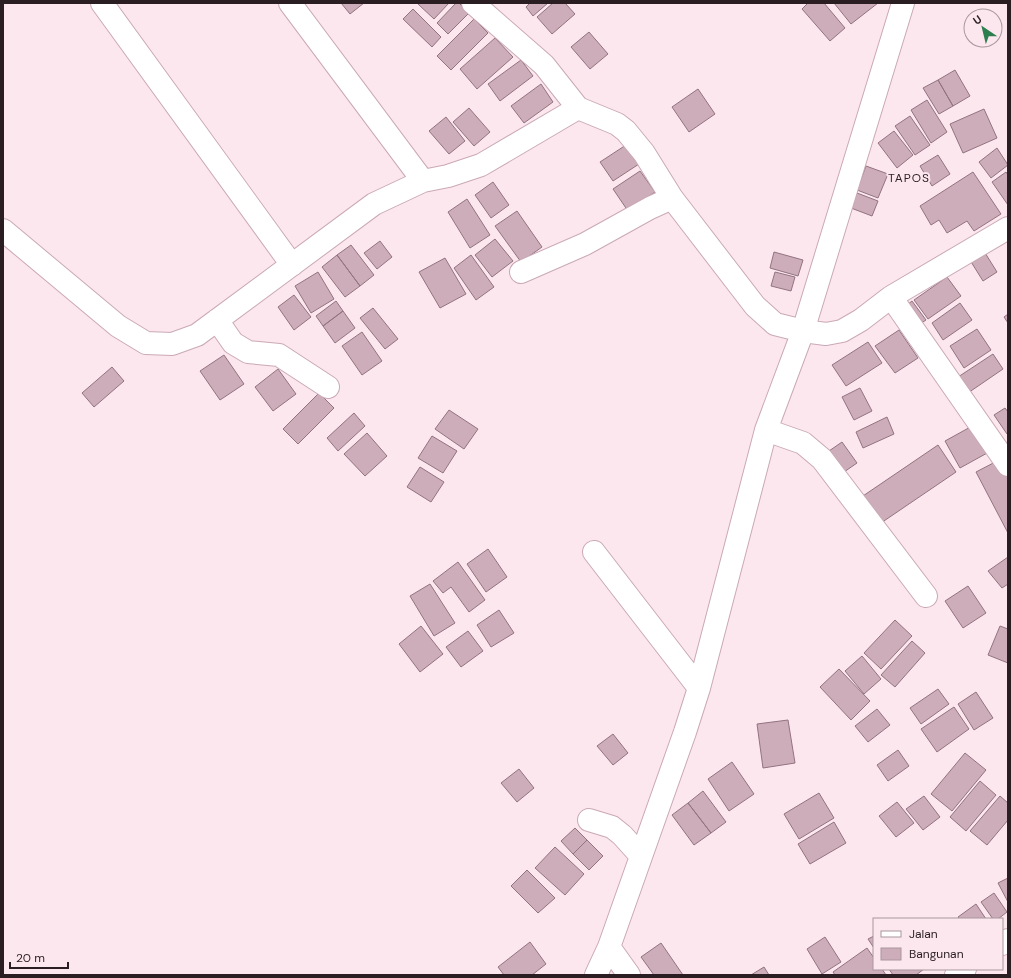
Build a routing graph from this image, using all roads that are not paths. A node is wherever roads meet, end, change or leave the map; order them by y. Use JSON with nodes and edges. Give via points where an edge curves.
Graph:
{"nodes":[{"id":1,"x":102,"y":3,"type":"edge"},
{"id":2,"x":290,"y":3,"type":"edge"},
{"id":3,"x":473,"y":3,"type":"edge"},
{"id":4,"x":903,"y":3,"type":"edge"},
{"id":5,"x":578,"y":108,"type":"junction"},
{"id":6,"x":423,"y":181,"type":"junction"},
{"id":7,"x":672,"y":198,"type":"junction"},
{"id":8,"x":1008,"y":228,"type":"edge"},
{"id":9,"x":3,"y":230,"type":"edge"},
{"id":10,"x":292,"y":265,"type":"junction"},
{"id":11,"x":521,"y":272,"type":"dead end"},
{"id":12,"x":891,"y":297,"type":"junction"},
{"id":13,"x":217,"y":320,"type":"junction"},
{"id":14,"x":803,"y":331,"type":"junction"},
{"id":15,"x":328,"y":387,"type":"dead end"},
{"id":16,"x":766,"y":430,"type":"junction"},
{"id":17,"x":1008,"y":465,"type":"edge"},
{"id":18,"x":594,"y":552,"type":"dead end"},
{"id":19,"x":926,"y":596,"type":"dead end"},
{"id":20,"x":699,"y":688,"type":"junction"},
{"id":21,"x":589,"y":820,"type":"dead end"},
{"id":22,"x":641,"y":856,"type":"junction"},
{"id":23,"x":609,"y":947,"type":"junction"},
{"id":24,"x":596,"y":975,"type":"edge"},
{"id":25,"x":629,"y":975,"type":"edge"}],
"edges":[{"from":1,"to":10,"type":"street"},
{"from":2,"to":6,"type":"street"},
{"from":3,"to":5,"type":"street","via":[[544,65]]},
{"from":4,"to":14,"type":"street"},
{"from":5,"to":6,"type":"street","via":[[481,165]]},
{"from":5,"to":7,"type":"street","via":[[617,124],[626,131],[644,153]]},
{"from":6,"to":10,"type":"street","via":[[374,204]]},
{"from":7,"to":11,"type":"street","via":[[586,244]]},
{"from":7,"to":14,"type":"street","via":[[754,306],[774,324]]},
{"from":8,"to":12,"type":"street"},
{"from":9,"to":13,"type":"street","via":[[118,326],[146,343],[172,344],[197,335]]},
{"from":10,"to":13,"type":"street"},
{"from":12,"to":14,"type":"street","via":[[861,320],[842,330],[826,334]]},
{"from":12,"to":17,"type":"street"},
{"from":13,"to":15,"type":"street","via":[[238,346],[248,352],[279,355]]},
{"from":14,"to":16,"type":"street"},
{"from":16,"to":19,"type":"street","via":[[803,443],[822,459]]},
{"from":16,"to":20,"type":"street"},
{"from":18,"to":20,"type":"street"},
{"from":20,"to":22,"type":"street"},
{"from":21,"to":22,"type":"street","via":[[612,827]]},
{"from":22,"to":23,"type":"street"},
{"from":23,"to":24,"type":"street"},
{"from":23,"to":25,"type":"street"}]}
